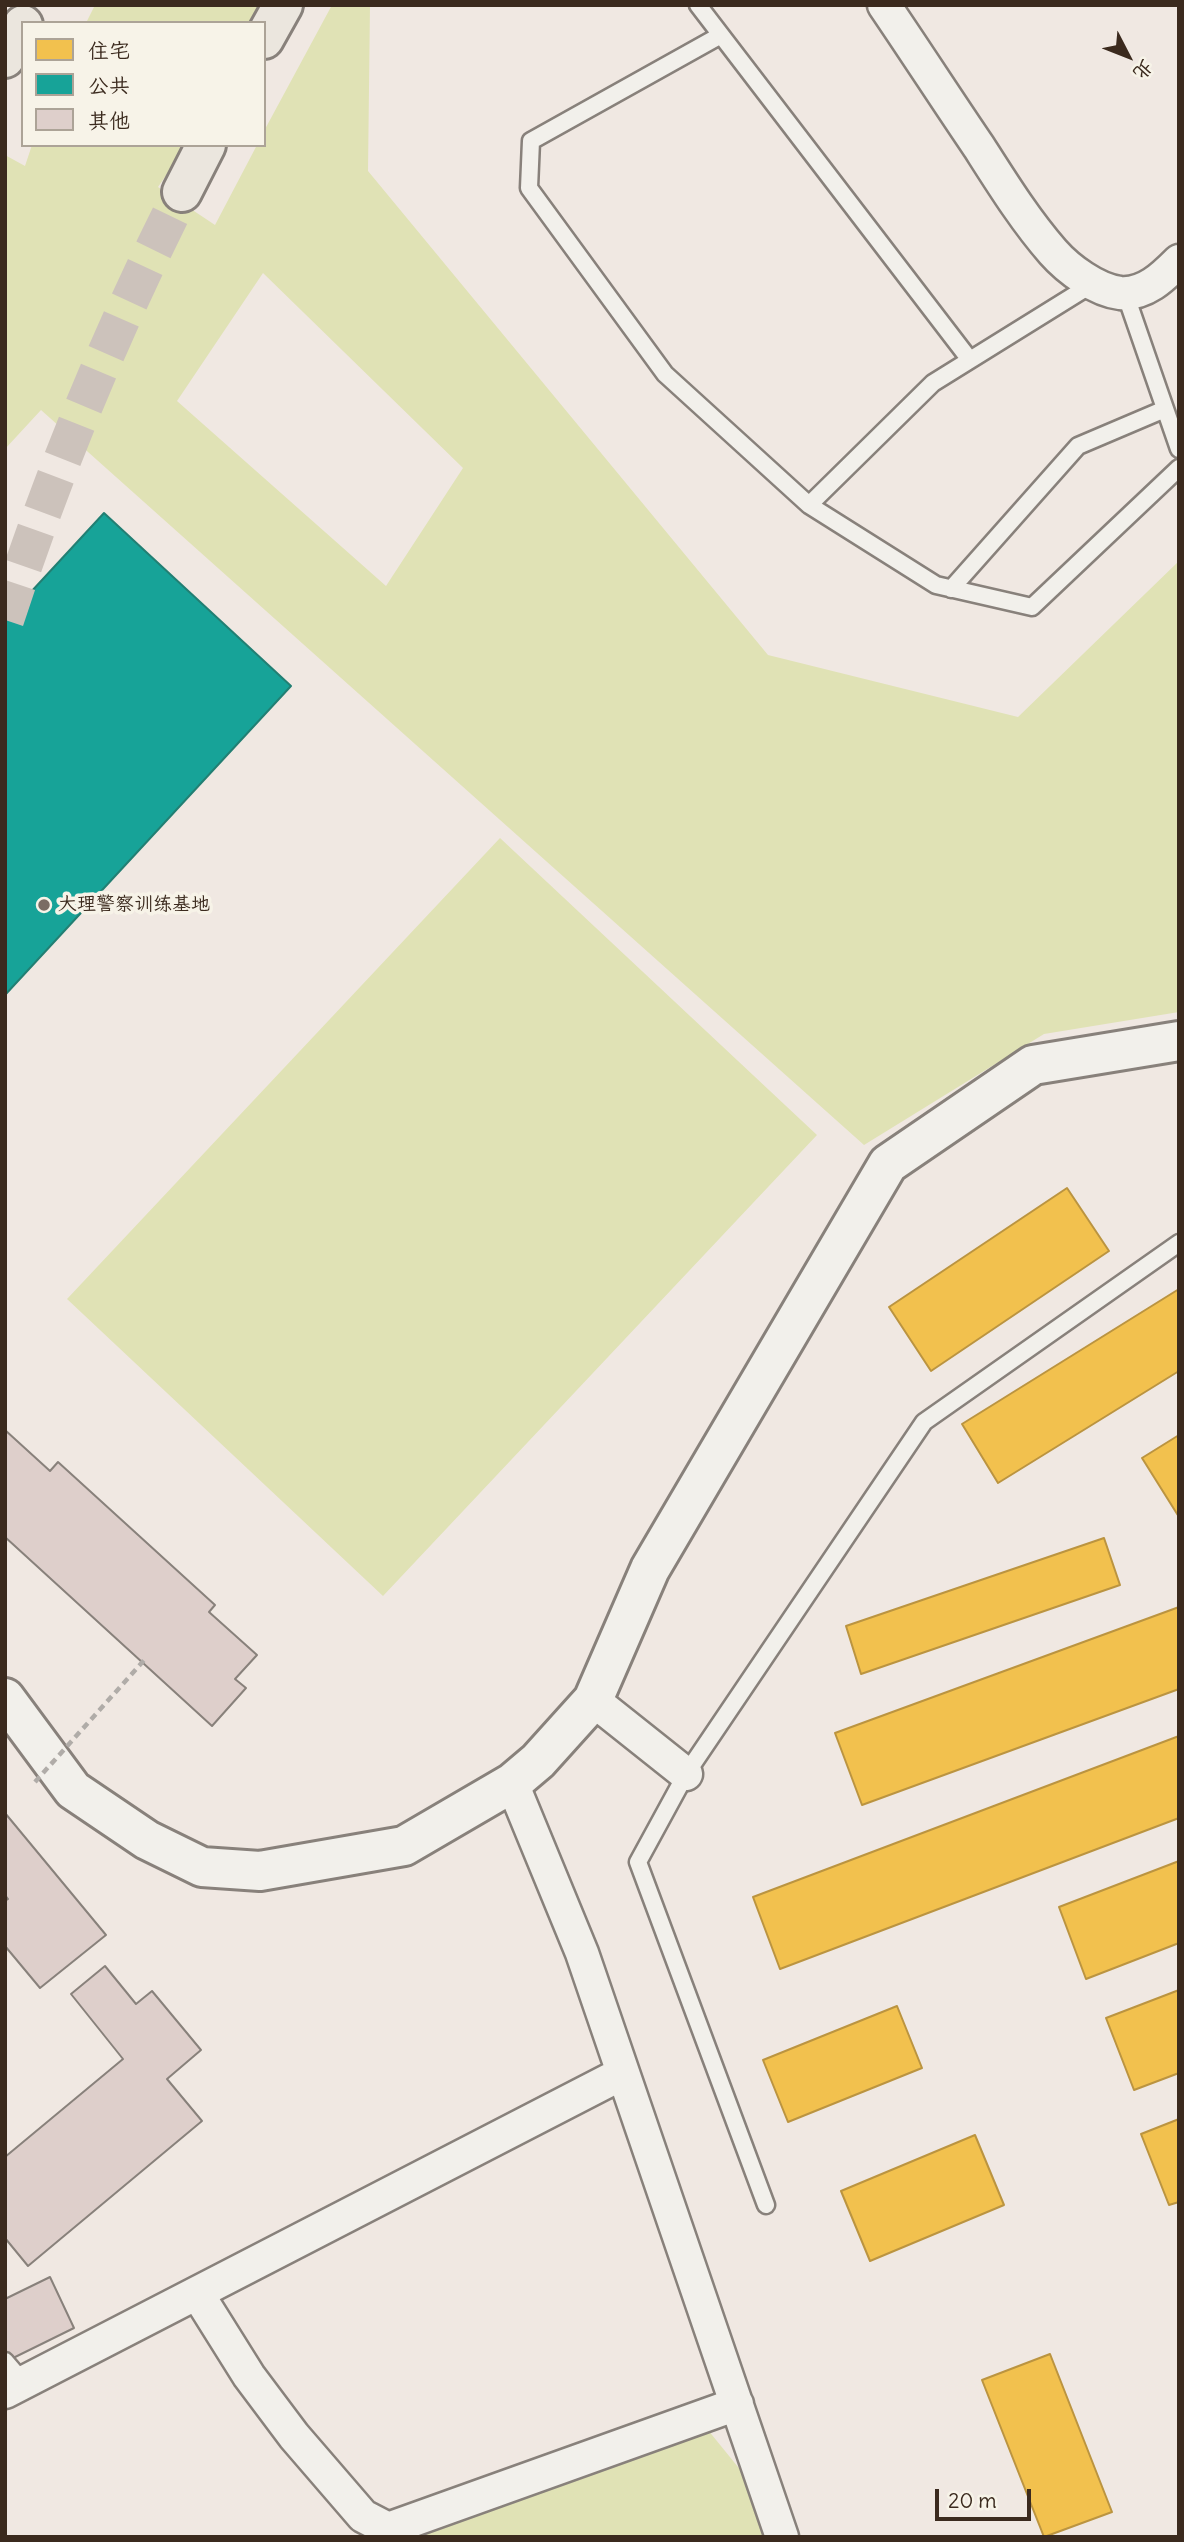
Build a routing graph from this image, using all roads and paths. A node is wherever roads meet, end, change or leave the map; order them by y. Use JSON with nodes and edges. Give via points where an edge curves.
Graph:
{"nodes":[{"id":1,"x":34,"y":5,"type":"edge"},
{"id":2,"x":283,"y":5,"type":"edge"},
{"id":3,"x":698,"y":5,"type":"edge"},
{"id":4,"x":884,"y":5,"type":"edge"},
{"id":5,"x":25,"y":21,"type":"edge"},
{"id":6,"x":21,"y":28,"type":"edge"},
{"id":7,"x":266,"y":35,"type":"edge"},
{"id":8,"x":722,"y":35,"type":"junction"},
{"id":9,"x":5,"y":58,"type":"edge"},
{"id":10,"x":205,"y":147,"type":"edge"},
{"id":11,"x":182,"y":192,"type":"tunnel mouth"},
{"id":12,"x":1179,"y":261,"type":"edge"},
{"id":13,"x":1094,"y":283,"type":"junction"},
{"id":14,"x":1125,"y":293,"type":"junction"},
{"id":15,"x":970,"y":359,"type":"junction"},
{"id":16,"x":1166,"y":409,"type":"junction"},
{"id":17,"x":1179,"y":449,"type":"edge"},
{"id":18,"x":1179,"y":468,"type":"edge"},
{"id":19,"x":809,"y":505,"type":"junction"},
{"id":20,"x":951,"y":589,"type":"junction"},
{"id":21,"x":1179,"y":1041,"type":"edge"},
{"id":22,"x":1179,"y":1243,"type":"edge"},
{"id":23,"x":147,"y":1657,"type":"dead end"},
{"id":24,"x":5,"y":1698,"type":"edge"},
{"id":25,"x":593,"y":1700,"type":"junction"},
{"id":26,"x":686,"y":1774,"type":"junction"},
{"id":27,"x":35,"y":1782,"type":"dead end"},
{"id":28,"x":512,"y":1783,"type":"junction"},
{"id":29,"x":623,"y":2073,"type":"junction"},
{"id":30,"x":766,"y":2205,"type":"dead end"},
{"id":31,"x":197,"y":2293,"type":"junction"},
{"id":32,"x":11,"y":2378,"type":"edge"},
{"id":33,"x":737,"y":2404,"type":"junction"},
{"id":34,"x":782,"y":2537,"type":"edge"}],
"edges":[{"from":1,"to":5,"type":"main road"},
{"from":2,"to":7,"type":"main road"},
{"from":3,"to":8,"type":"lane"},
{"from":4,"to":13,"type":"street","via":[[1016,203],[1054,253]]},
{"from":6,"to":9,"type":"main road"},
{"from":8,"to":15,"type":"lane"},
{"from":8,"to":19,"type":"lane","via":[[531,141],[529,188],[665,374]]},
{"from":10,"to":11,"type":"main road"},
{"from":12,"to":14,"type":"street","via":[[1152,285]]},
{"from":13,"to":14,"type":"street"},
{"from":13,"to":15,"type":"lane"},
{"from":14,"to":16,"type":"lane"},
{"from":15,"to":19,"type":"lane","via":[[933,383]]},
{"from":16,"to":17,"type":"lane"},
{"from":16,"to":20,"type":"lane","via":[[1078,446]]},
{"from":18,"to":20,"type":"lane","via":[[1032,607]]},
{"from":19,"to":20,"type":"lane","via":[[936,585]]},
{"from":21,"to":25,"type":"street","via":[[1033,1065],[888,1164],[650,1569]]},
{"from":22,"to":26,"type":"lane","via":[[924,1422]]},
{"from":23,"to":27,"type":"path","bridge":true},
{"from":24,"to":28,"type":"street","via":[[73,1790],[147,1840],[202,1867],[260,1871],[404,1846]]},
{"from":25,"to":26,"type":"street"},
{"from":25,"to":28,"type":"street"},
{"from":26,"to":30,"type":"lane","via":[[638,1862]]},
{"from":28,"to":29,"type":"street","via":[[582,1954]]},
{"from":29,"to":31,"type":"street"},
{"from":29,"to":33,"type":"street"},
{"from":31,"to":32,"type":"street"},
{"from":31,"to":33,"type":"street","via":[[249,2376],[295,2436],[363,2516],[388,2529]]},
{"from":33,"to":34,"type":"street"}]}
